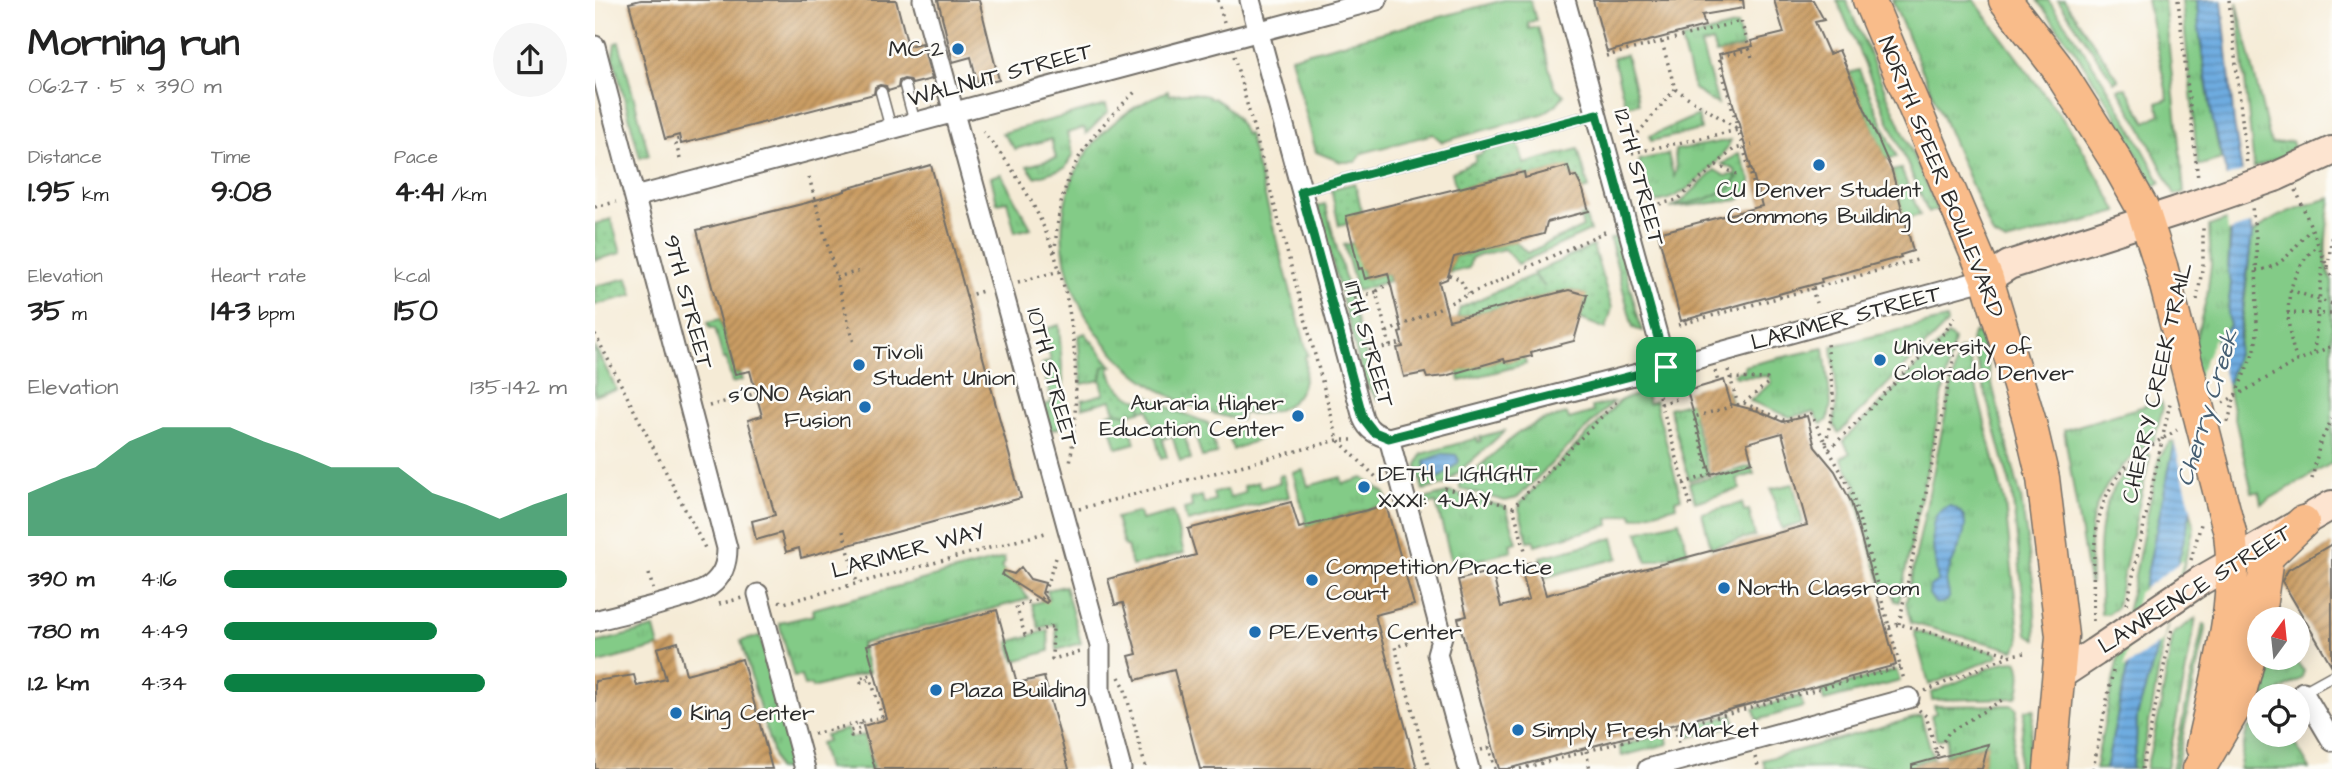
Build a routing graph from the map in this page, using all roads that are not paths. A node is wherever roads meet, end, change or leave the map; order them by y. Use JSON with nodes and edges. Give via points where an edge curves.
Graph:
{"nodes":[{"id":1,"x":923,"y":0,"type":"edge"},
{"id":2,"x":1250,"y":0,"type":"edge"},
{"id":3,"x":1377,"y":0,"type":"edge"},
{"id":4,"x":1565,"y":0,"type":"edge"},
{"id":5,"x":1869,"y":0,"type":"edge"},
{"id":6,"x":2005,"y":0,"type":"edge"},
{"id":7,"x":1346,"y":4,"type":"edge"},
{"id":8,"x":1258,"y":32,"type":"junction"},
{"id":9,"x":595,"y":46,"type":"edge"},
{"id":10,"x":905,"y":86,"type":"dead end"},
{"id":11,"x":881,"y":92,"type":"dead end"},
{"id":12,"x":954,"y":113,"type":"junction"},
{"id":13,"x":1597,"y":114,"type":"junction"},
{"id":14,"x":915,"y":123,"type":"junction"},
{"id":15,"x":891,"y":129,"type":"junction"},
{"id":16,"x":2332,"y":151,"type":"edge"},
{"id":17,"x":1301,"y":191,"type":"junction"},
{"id":18,"x":635,"y":197,"type":"junction"},
{"id":19,"x":2147,"y":220,"type":"junction"},
{"id":20,"x":1987,"y":279,"type":"junction"},
{"id":21,"x":1666,"y":367,"type":"junction"},
{"id":22,"x":1389,"y":438,"type":"junction"},
{"id":23,"x":2332,"y":505,"type":"edge"},
{"id":24,"x":2304,"y":522,"type":"junction"},
{"id":25,"x":2231,"y":553,"type":"junction"},
{"id":26,"x":758,"y":594,"type":"road end"},
{"id":27,"x":595,"y":621,"type":"edge"},
{"id":28,"x":2060,"y":675,"type":"junction"},
{"id":29,"x":2332,"y":676,"type":"edge"},
{"id":30,"x":2310,"y":688,"type":"edge"},
{"id":31,"x":1909,"y":698,"type":"road end"},
{"id":32,"x":2310,"y":704,"type":"edge"},
{"id":33,"x":2332,"y":741,"type":"edge"},
{"id":34,"x":805,"y":769,"type":"edge"},
{"id":35,"x":1121,"y":769,"type":"edge"},
{"id":36,"x":1469,"y":769,"type":"edge"},
{"id":37,"x":1649,"y":769,"type":"edge"},
{"id":38,"x":2050,"y":769,"type":"edge"},
{"id":39,"x":2198,"y":769,"type":"edge"}],
"edges":[{"from":1,"to":12,"type":"street","name":"10TH STREET"},
{"from":2,"to":8,"type":"street","name":"11TH STREET"},
{"from":3,"to":7,"type":"street","name":"WALNUT STREET"},
{"from":4,"to":13,"type":"street","name":"12TH STREET"},
{"from":5,"to":20,"type":"main road","name":"NORTH SPEER BOULEVARD"},
{"from":6,"to":19,"type":"main road","via":[[2084,109]]},
{"from":7,"to":8,"type":"street","name":"WALNUT STREET"},
{"from":8,"to":12,"type":"street","name":"WALNUT STREET"},
{"from":8,"to":17,"type":"street","name":"11TH STREET"},
{"from":9,"to":18,"type":"street","name":"9TH STREET"},
{"from":10,"to":14,"type":"lane"},
{"from":11,"to":15,"type":"lane"},
{"from":12,"to":14,"type":"street","name":"WALNUT STREET"},
{"from":12,"to":35,"type":"street","name":"10TH STREET","via":[[1100,646],[1100,691]]},
{"from":13,"to":17,"type":"lane"},
{"from":13,"to":21,"type":"street","name":"12TH STREET"},
{"from":14,"to":15,"type":"street","name":"WALNUT STREET"},
{"from":15,"to":18,"type":"street","name":"WALNUT STREET"},
{"from":16,"to":19,"type":"street","name":"LARIMER STREET","bridge":true,"via":[[2284,180],[2191,216]]},
{"from":17,"to":22,"type":"street","name":"11TH STREET","via":[[1363,418],[1374,432]]},
{"from":18,"to":27,"type":"street","name":"9TH STREET","via":[[727,548],[727,563],[708,588]]},
{"from":19,"to":20,"type":"street","name":"LARIMER STREET","via":[[2008,265]]},
{"from":19,"to":25,"type":"main road","bridge":true},
{"from":20,"to":21,"type":"street","name":"LARIMER STREET"},
{"from":20,"to":28,"type":"main road","name":"NORTH SPEER BOULEVARD","via":[[2043,478],[2062,636]]},
{"from":21,"to":22,"type":"street","name":"LARIMER STREET"},
{"from":22,"to":36,"type":"street","name":"11TH STREET","via":[[1442,636],[1437,654]]},
{"from":23,"to":24,"type":"street","name":"LAWRENCE STREET"},
{"from":24,"to":25,"type":"street","name":"LAWRENCE STREET"},
{"from":24,"to":39,"type":"main road","via":[[2267,557],[2258,623],[2237,704]]},
{"from":25,"to":28,"type":"street","name":"LAWRENCE STREET","bridge":true,"via":[[2106,653]]},
{"from":25,"to":39,"type":"main road","via":[[2229,618]]},
{"from":26,"to":34,"type":"street"},
{"from":28,"to":38,"type":"main road","name":"NORTH SPEER BOULEVARD"},
{"from":29,"to":30,"type":"lane"},
{"from":31,"to":37,"type":"street"},
{"from":32,"to":33,"type":"street"}]}
